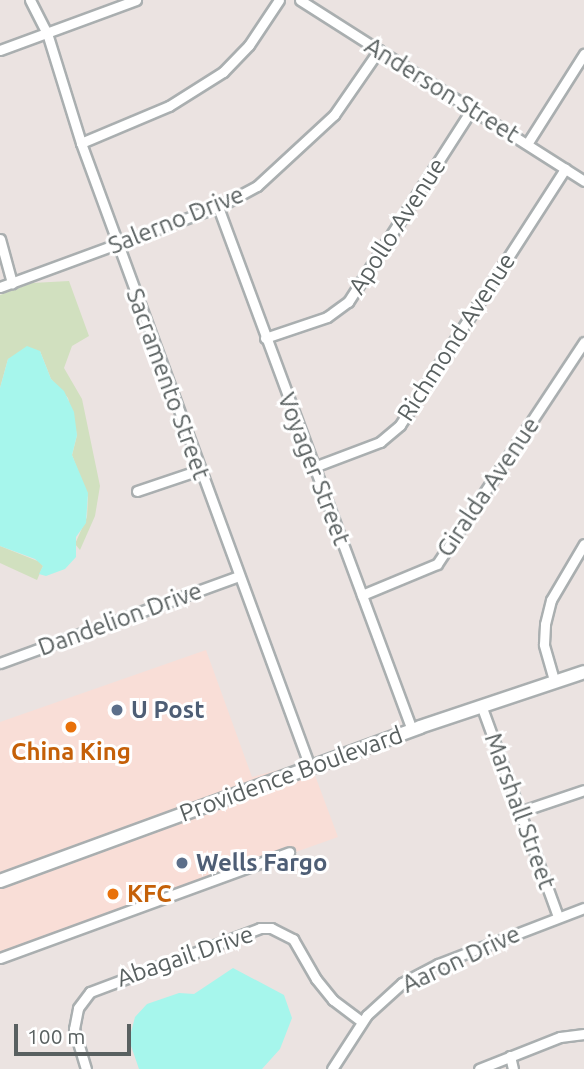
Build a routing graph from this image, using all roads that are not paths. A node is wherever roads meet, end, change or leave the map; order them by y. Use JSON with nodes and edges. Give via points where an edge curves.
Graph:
{"nodes":[{"id":1,"x":30,"y":0,"type":"edge"},
{"id":2,"x":136,"y":0,"type":"edge"},
{"id":3,"x":279,"y":0,"type":"edge"},
{"id":4,"x":300,"y":0,"type":"edge"},
{"id":5,"x":47,"y":33,"type":"junction"},
{"id":6,"x":0,"y":50,"type":"edge"},
{"id":7,"x":379,"y":50,"type":"junction"},
{"id":8,"x":584,"y":54,"type":"edge"},
{"id":9,"x":472,"y":109,"type":"junction"},
{"id":10,"x":81,"y":143,"type":"junction"},
{"id":11,"x":527,"y":144,"type":"junction"},
{"id":12,"x":565,"y":169,"type":"junction"},
{"id":13,"x":584,"y":181,"type":"edge"},
{"id":14,"x":218,"y":207,"type":"junction"},
{"id":15,"x":0,"y":239,"type":"edge"},
{"id":16,"x":117,"y":244,"type":"junction"},
{"id":17,"x":12,"y":283,"type":"junction"},
{"id":18,"x":0,"y":287,"type":"edge"},
{"id":19,"x":265,"y":338,"type":"junction"},
{"id":20,"x":584,"y":342,"type":"edge"},
{"id":21,"x":314,"y":467,"type":"junction"},
{"id":22,"x":199,"y":470,"type":"junction"},
{"id":23,"x":137,"y":491,"type":"dead end"},
{"id":24,"x":584,"y":544,"type":"edge"},
{"id":25,"x":239,"y":576,"type":"junction"},
{"id":26,"x":362,"y":595,"type":"junction"},
{"id":27,"x":0,"y":663,"type":"edge"},
{"id":28,"x":584,"y":672,"type":"edge"},
{"id":29,"x":554,"y":680,"type":"junction"},
{"id":30,"x":481,"y":705,"type":"junction"},
{"id":31,"x":412,"y":730,"type":"junction"},
{"id":32,"x":310,"y":767,"type":"junction"},
{"id":33,"x":584,"y":790,"type":"edge"},
{"id":34,"x":522,"y":811,"type":"junction"},
{"id":35,"x":289,"y":852,"type":"dead end"},
{"id":36,"x":0,"y":881,"type":"edge"},
{"id":37,"x":584,"y":908,"type":"edge"},
{"id":38,"x":558,"y":916,"type":"junction"},
{"id":39,"x":0,"y":958,"type":"edge"},
{"id":40,"x":362,"y":1022,"type":"junction"},
{"id":41,"x":584,"y":1034,"type":"edge"},
{"id":42,"x":510,"y":1056,"type":"junction"},
{"id":43,"x":86,"y":1069,"type":"edge"},
{"id":44,"x":332,"y":1069,"type":"edge"},
{"id":45,"x":479,"y":1069,"type":"edge"},
{"id":46,"x":513,"y":1069,"type":"edge"}],
"edges":[{"from":1,"to":5,"type":"street","name":"Sacramento Street"},
{"from":2,"to":5,"type":"street"},
{"from":3,"to":10,"type":"street","via":[[249,45],[223,72],[169,106]]},
{"from":4,"to":7,"type":"street","name":"Anderson Street"},
{"from":5,"to":6,"type":"street"},
{"from":5,"to":10,"type":"street","name":"Sacramento Street"},
{"from":7,"to":9,"type":"street","name":"Anderson Street"},
{"from":7,"to":14,"type":"street","name":"Salerno Drive","via":[[334,115],[309,142],[257,186]]},
{"from":8,"to":11,"type":"street"},
{"from":9,"to":11,"type":"street","name":"Anderson Street"},
{"from":9,"to":19,"type":"street","name":"Apollo Avenue","via":[[348,302],[327,317]]},
{"from":10,"to":16,"type":"street","name":"Sacramento Street"},
{"from":11,"to":12,"type":"street","name":"Anderson Street"},
{"from":12,"to":13,"type":"street","name":"Anderson Street"},
{"from":12,"to":21,"type":"street","name":"Richmond Avenue","via":[[400,425],[380,442]]},
{"from":14,"to":16,"type":"street","name":"Salerno Drive"},
{"from":14,"to":19,"type":"street","name":"Voyager Street"},
{"from":15,"to":17,"type":"street"},
{"from":16,"to":17,"type":"street","name":"Salerno Drive"},
{"from":16,"to":22,"type":"street","name":"Sacramento Street"},
{"from":17,"to":18,"type":"street","name":"Salerno Drive"},
{"from":19,"to":21,"type":"street","name":"Voyager Street"},
{"from":20,"to":26,"type":"street","name":"Giralda Avenue","via":[[437,564]]},
{"from":21,"to":26,"type":"street","name":"Voyager Street"},
{"from":22,"to":23,"type":"street"},
{"from":22,"to":25,"type":"street","name":"Sacramento Street"},
{"from":24,"to":29,"type":"street","via":[[551,600],[545,624],[544,644]]},
{"from":25,"to":27,"type":"street","name":"Dandelion Drive"},
{"from":25,"to":32,"type":"street","name":"Sacramento Street"},
{"from":26,"to":31,"type":"street","name":"Voyager Street"},
{"from":28,"to":29,"type":"main road","name":"Providence Boulevard"},
{"from":29,"to":30,"type":"main road","name":"Providence Boulevard"},
{"from":30,"to":31,"type":"main road","name":"Providence Boulevard"},
{"from":30,"to":34,"type":"street","name":"Marshall Street"},
{"from":31,"to":32,"type":"main road","name":"Providence Boulevard"},
{"from":32,"to":36,"type":"main road","name":"Providence Boulevard"},
{"from":33,"to":34,"type":"street"},
{"from":34,"to":38,"type":"street","name":"Marshall Street"},
{"from":35,"to":39,"type":"street"},
{"from":37,"to":38,"type":"street","name":"Aaron Drive"},
{"from":38,"to":40,"type":"street","name":"Aaron Drive","via":[[402,983]]},
{"from":40,"to":43,"type":"street","name":"Abagail Drive","via":[[333,1000],[293,939],[260,928],[90,992],[78,1008],[74,1029]]},
{"from":40,"to":44,"type":"street","name":"Aaron Drive"},
{"from":41,"to":42,"type":"street"},
{"from":42,"to":45,"type":"street"},
{"from":42,"to":46,"type":"street"}]}
